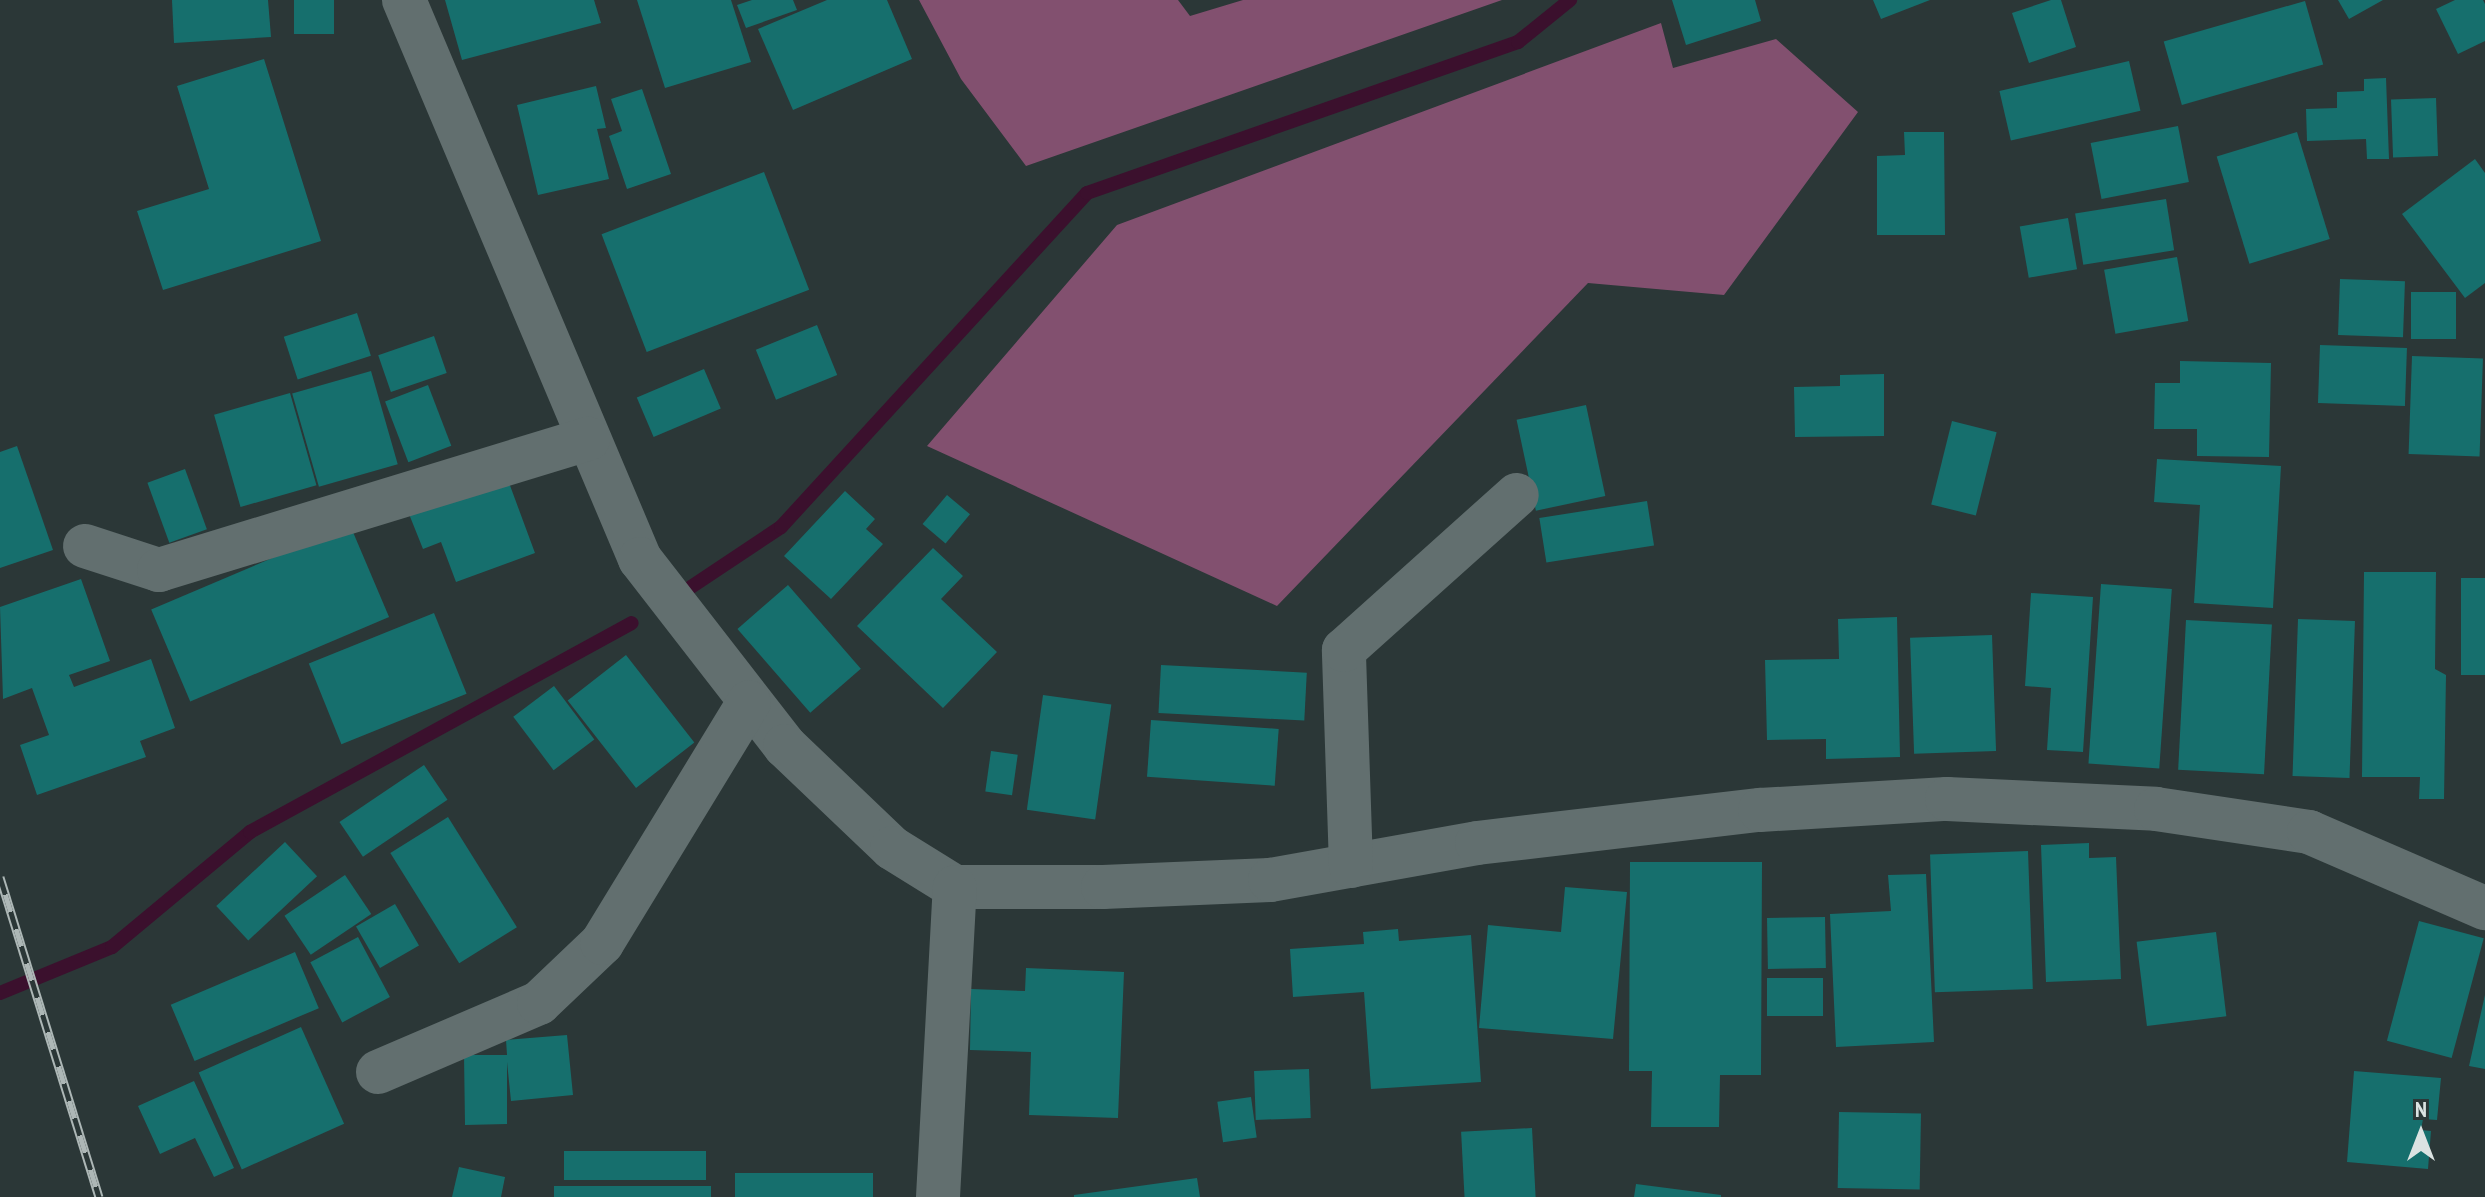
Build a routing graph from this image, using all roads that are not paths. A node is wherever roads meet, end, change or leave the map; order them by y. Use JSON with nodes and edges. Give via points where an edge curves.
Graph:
{"nodes":[{"id":1,"x":404,"y":0,"type":"edge"},
{"id":2,"x":588,"y":439,"type":"junction"},
{"id":3,"x":1517,"y":495,"type":"dead end"},
{"id":4,"x":85,"y":546,"type":"dead end"},
{"id":5,"x":749,"y":702,"type":"junction"},
{"id":6,"x":1351,"y":866,"type":"junction"},
{"id":7,"x":955,"y":887,"type":"junction"},
{"id":8,"x":2485,"y":908,"type":"edge"},
{"id":9,"x":378,"y":1072,"type":"dead end"},
{"id":10,"x":938,"y":1197,"type":"edge"}],
"edges":[{"from":1,"to":2,"type":"street"},
{"from":2,"to":4,"type":"street","via":[[159,570]]},
{"from":2,"to":5,"type":"street","via":[[640,559]]},
{"from":3,"to":6,"type":"street","via":[[1344,650]]},
{"from":5,"to":7,"type":"street","via":[[785,746],[892,848]]},
{"from":5,"to":9,"type":"street","via":[[602,943],[539,1003]]},
{"from":6,"to":7,"type":"street","via":[[1270,880]]},
{"from":6,"to":8,"type":"street","via":[[1477,843],[1760,810],[1947,799],[2156,809],[2309,832]]},
{"from":7,"to":10,"type":"street"}]}
